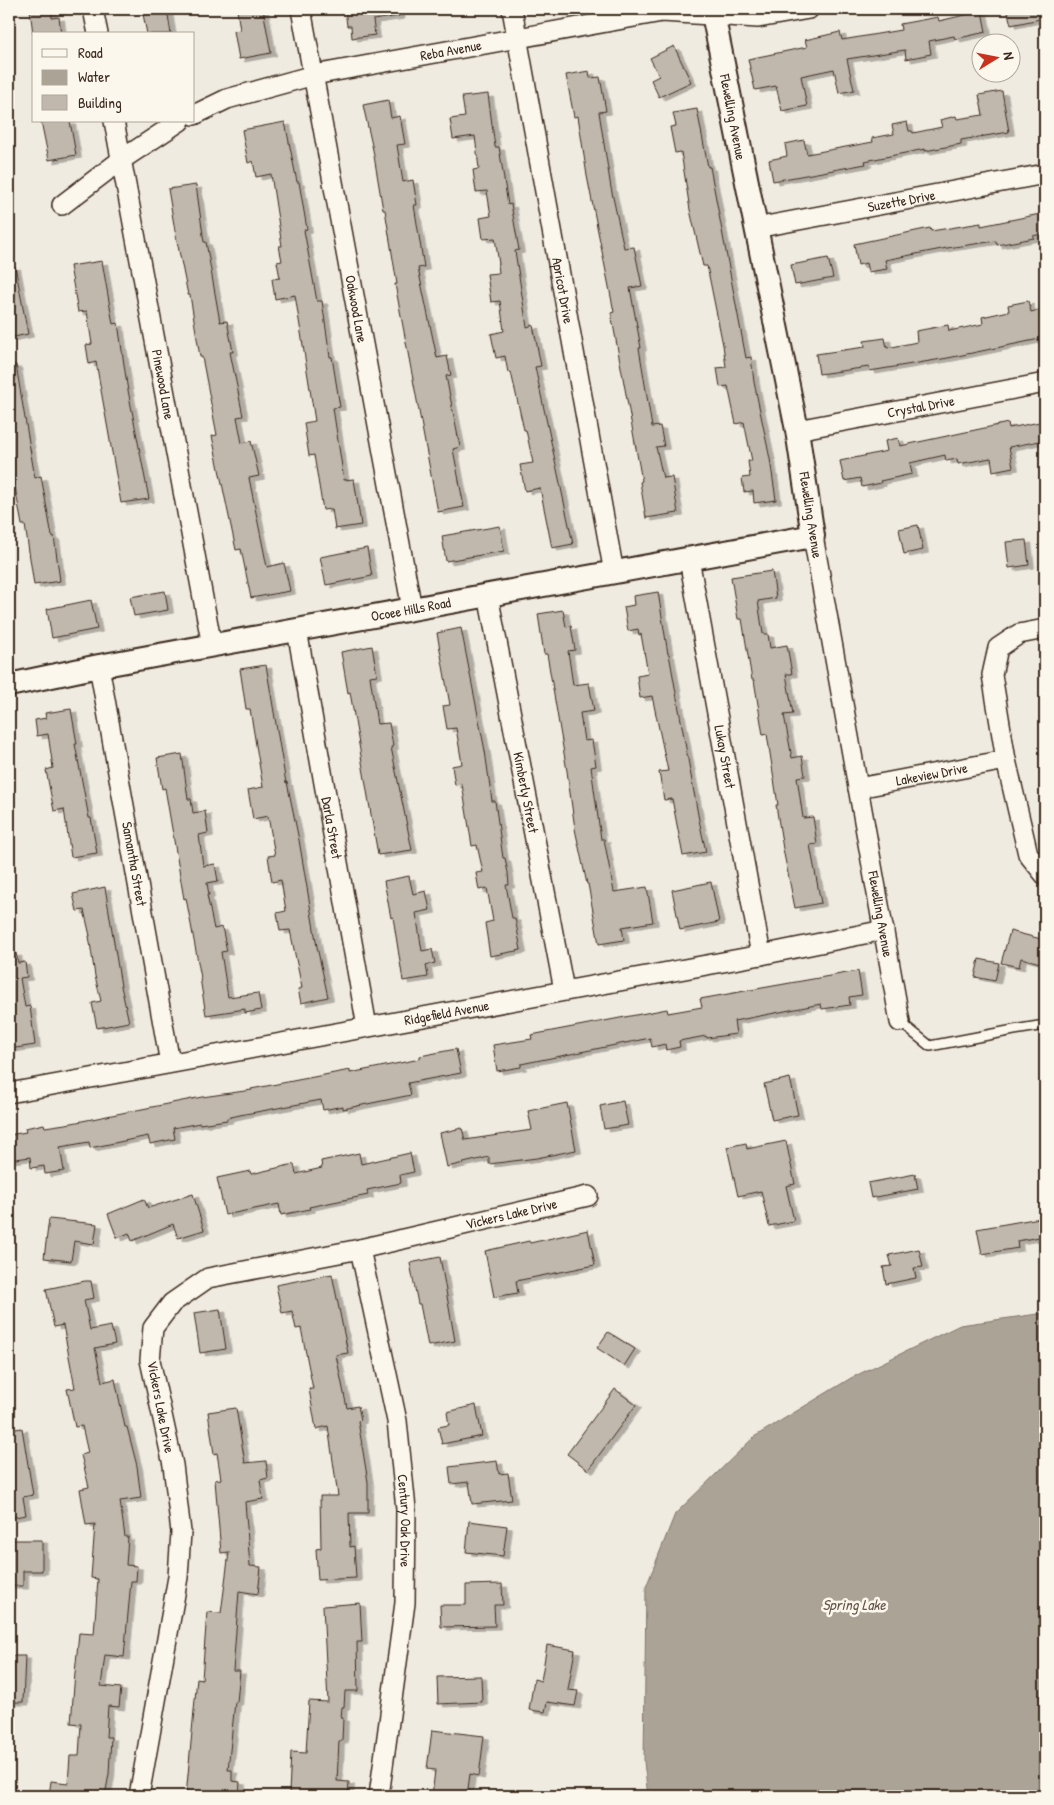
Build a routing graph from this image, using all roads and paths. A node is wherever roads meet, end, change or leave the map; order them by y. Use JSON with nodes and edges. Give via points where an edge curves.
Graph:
{"nodes":[{"id":1,"x":93,"y":9,"type":"edge"},
{"id":2,"x":301,"y":9,"type":"edge"},
{"id":3,"x":512,"y":9,"type":"edge"},
{"id":4,"x":809,"y":9,"type":"edge"},
{"id":5,"x":712,"y":12,"type":"edge"},
{"id":6,"x":98,"y":32,"type":"edge"},
{"id":7,"x":517,"y":39,"type":"junction"},
{"id":8,"x":314,"y":75,"type":"junction"},
{"id":9,"x":195,"y":114,"type":"edge"},
{"id":10,"x":114,"y":122,"type":"edge"},
{"id":11,"x":178,"y":122,"type":"edge"},
{"id":12,"x":121,"y":160,"type":"junction"},
{"id":13,"x":1045,"y":174,"type":"edge"},
{"id":14,"x":62,"y":205,"type":"dead end"},
{"id":15,"x":756,"y":228,"type":"junction"},
{"id":16,"x":1045,"y":383,"type":"edge"},
{"id":17,"x":797,"y":430,"type":"junction"},
{"id":18,"x":813,"y":536,"type":"junction"},
{"id":19,"x":689,"y":559,"type":"junction"},
{"id":20,"x":614,"y":573,"type":"junction"},
{"id":21,"x":488,"y":596,"type":"junction"},
{"id":22,"x":412,"y":609,"type":"junction"},
{"id":23,"x":297,"y":630,"type":"junction"},
{"id":24,"x":1045,"y":630,"type":"edge"},
{"id":25,"x":212,"y":646,"type":"junction"},
{"id":26,"x":99,"y":666,"type":"junction"},
{"id":27,"x":9,"y":681,"type":"edge"},
{"id":28,"x":1006,"y":760,"type":"junction"},
{"id":29,"x":858,"y":788,"type":"junction"},
{"id":30,"x":1045,"y":875,"type":"edge"},
{"id":31,"x":884,"y":930,"type":"junction"},
{"id":32,"x":761,"y":954,"type":"junction"},
{"id":33,"x":564,"y":990,"type":"junction"},
{"id":34,"x":900,"y":1022,"type":"joint"},
{"id":35,"x":1045,"y":1025,"type":"edge"},
{"id":36,"x":367,"y":1026,"type":"junction"},
{"id":37,"x":170,"y":1063,"type":"junction"},
{"id":38,"x":9,"y":1093,"type":"edge"},
{"id":39,"x":588,"y":1196,"type":"dead end"},
{"id":40,"x":360,"y":1249,"type":"junction"},
{"id":41,"x":139,"y":1796,"type":"edge"},
{"id":42,"x":380,"y":1796,"type":"edge"}],
"edges":[{"from":1,"to":6,"type":"street"},
{"from":2,"to":8,"type":"street","name":"Oakwood Lane"},
{"from":3,"to":7,"type":"street","name":"Apricot Drive"},
{"from":4,"to":5,"type":"street","name":"Reba Avenue","via":[[758,18]]},
{"from":5,"to":7,"type":"street","name":"Reba Avenue","via":[[662,12]]},
{"from":5,"to":15,"type":"street","name":"Flewelling Avenue"},
{"from":7,"to":8,"type":"street","name":"Reba Avenue"},
{"from":7,"to":20,"type":"street","name":"Apricot Drive"},
{"from":8,"to":9,"type":"street","name":"Reba Avenue","via":[[227,99]]},
{"from":8,"to":22,"type":"street","name":"Oakwood Lane"},
{"from":10,"to":12,"type":"street","name":"Pinewood Lane"},
{"from":11,"to":12,"type":"street"},
{"from":12,"to":14,"type":"street"},
{"from":12,"to":25,"type":"street","name":"Pinewood Lane"},
{"from":13,"to":15,"type":"street","name":"Suzette Drive"},
{"from":15,"to":17,"type":"street","name":"Flewelling Avenue"},
{"from":16,"to":17,"type":"street","name":"Crystal Drive"},
{"from":17,"to":18,"type":"street","name":"Flewelling Avenue"},
{"from":18,"to":19,"type":"street","name":"Ocoee Hills Road"},
{"from":18,"to":29,"type":"street","name":"Flewelling Avenue"},
{"from":19,"to":20,"type":"street","name":"Ocoee Hills Road"},
{"from":19,"to":32,"type":"street","name":"Lukay Street"},
{"from":20,"to":21,"type":"street","name":"Ocoee Hills Road"},
{"from":21,"to":22,"type":"street","name":"Ocoee Hills Road"},
{"from":21,"to":33,"type":"street","name":"Kimberly Street"},
{"from":22,"to":23,"type":"street","name":"Ocoee Hills Road"},
{"from":23,"to":25,"type":"street","name":"Ocoee Hills Road"},
{"from":23,"to":36,"type":"street","name":"Darla Street"},
{"from":24,"to":28,"type":"street","via":[[1019,634],[998,648],[992,675]]},
{"from":25,"to":26,"type":"street","name":"Ocoee Hills Road"},
{"from":26,"to":27,"type":"street","name":"Ocoee Hills Road"},
{"from":26,"to":37,"type":"street","name":"Samantha Street"},
{"from":28,"to":29,"type":"street","name":"Lakeview Drive"},
{"from":28,"to":30,"type":"street","via":[[1028,854]]},
{"from":29,"to":31,"type":"street","name":"Flewelling Avenue"},
{"from":31,"to":32,"type":"street","name":"Ridgefield Avenue"},
{"from":31,"to":34,"type":"street","name":"Flewelling Avenue"},
{"from":32,"to":33,"type":"street","name":"Ridgefield Avenue"},
{"from":33,"to":36,"type":"street","name":"Ridgefield Avenue"},
{"from":34,"to":35,"type":"lane","via":[[930,1046]]},
{"from":36,"to":37,"type":"street","name":"Ridgefield Avenue"},
{"from":37,"to":38,"type":"street","name":"Ridgefield Avenue"},
{"from":39,"to":40,"type":"street","name":"Vickers Lake Drive"},
{"from":40,"to":41,"type":"street","name":"Vickers Lake Drive","via":[[208,1278],[172,1303],[153,1328],[150,1360],[173,1465],[181,1532],[178,1577]]},
{"from":40,"to":42,"type":"street","name":"Century Oak Drive","via":[[396,1422],[406,1509],[405,1603]]}]}
